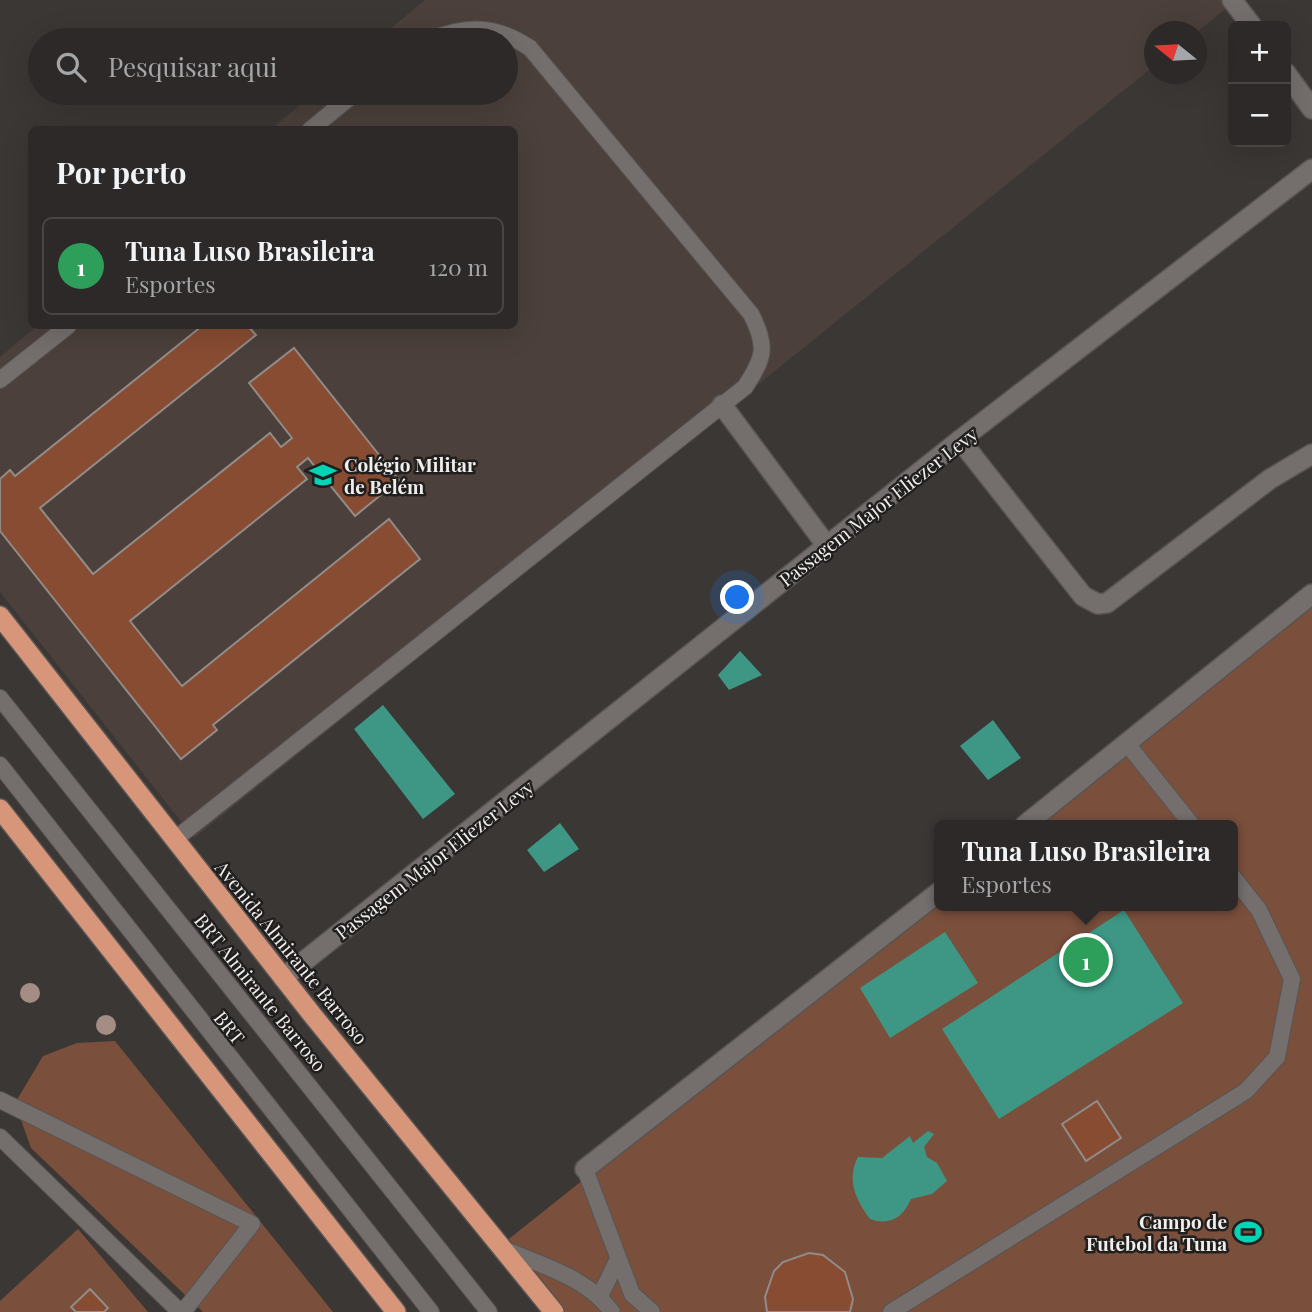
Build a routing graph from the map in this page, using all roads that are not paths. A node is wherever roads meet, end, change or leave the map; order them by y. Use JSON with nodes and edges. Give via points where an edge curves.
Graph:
{"nodes":[{"id":1,"x":1232,"y":0,"type":"edge"},
{"id":2,"x":1248,"y":21,"type":"edge"},
{"id":3,"x":518,"y":39,"type":"edge"},
{"id":4,"x":1291,"y":80,"type":"edge"},
{"id":5,"x":340,"y":105,"type":"edge"},
{"id":6,"x":1312,"y":110,"type":"edge"},
{"id":7,"x":315,"y":126,"type":"edge"},
{"id":8,"x":1312,"y":169,"type":"edge"},
{"id":9,"x":64,"y":329,"type":"edge"},
{"id":10,"x":0,"y":380,"type":"edge"},
{"id":11,"x":722,"y":405,"type":"junction"},
{"id":12,"x":960,"y":440,"type":"junction"},
{"id":13,"x":1312,"y":454,"type":"edge"},
{"id":14,"x":827,"y":546,"type":"junction"},
{"id":15,"x":1312,"y":594,"type":"edge"},
{"id":16,"x":0,"y":616,"type":"edge"},
{"id":17,"x":0,"y":698,"type":"edge"},
{"id":18,"x":1128,"y":745,"type":"junction"},
{"id":19,"x":0,"y":765,"type":"edge"},
{"id":20,"x":0,"y":809,"type":"edge"},
{"id":21,"x":1031,"y":820,"type":"edge"},
{"id":22,"x":1188,"y":820,"type":"edge"},
{"id":23,"x":174,"y":840,"type":"junction"},
{"id":24,"x":1238,"y":883,"type":"edge"},
{"id":25,"x":934,"y":896,"type":"edge"},
{"id":26,"x":283,"y":978,"type":"junction"},
{"id":27,"x":0,"y":1100,"type":"edge"},
{"id":28,"x":0,"y":1137,"type":"edge"},
{"id":29,"x":585,"y":1169,"type":"joint"},
{"id":30,"x":501,"y":1248,"type":"junction"},
{"id":31,"x":618,"y":1259,"type":"junction"},
{"id":32,"x":600,"y":1296,"type":"junction"},
{"id":33,"x":181,"y":1312,"type":"edge"},
{"id":34,"x":396,"y":1312,"type":"edge"},
{"id":35,"x":431,"y":1312,"type":"edge"},
{"id":36,"x":489,"y":1312,"type":"edge"},
{"id":37,"x":554,"y":1312,"type":"edge"},
{"id":38,"x":612,"y":1312,"type":"edge"},
{"id":39,"x":652,"y":1312,"type":"edge"},
{"id":40,"x":891,"y":1312,"type":"edge"}],
"edges":[{"from":1,"to":2,"type":"street"},
{"from":3,"to":11,"type":"lane","via":[[530,48],[751,314],[761,333],[763,351],[745,387]]},
{"from":4,"to":6,"type":"street"},
{"from":5,"to":7,"type":"lane"},
{"from":8,"to":12,"type":"street","name":"Passagem Major Eliezer Levy"},
{"from":9,"to":10,"type":"lane"},
{"from":11,"to":14,"type":"street"},
{"from":11,"to":23,"type":"lane"},
{"from":12,"to":13,"type":"street","via":[[1083,596],[1098,604],[1107,603],[1270,479]]},
{"from":12,"to":14,"type":"street","name":"Passagem Major Eliezer Levy"},
{"from":14,"to":26,"type":"street","name":"Passagem Major Eliezer Levy"},
{"from":15,"to":18,"type":"street"},
{"from":16,"to":23,"type":"highway","name":"Avenida Almirante Barroso"},
{"from":17,"to":36,"type":"lane","name":"BRT Almirante Barroso"},
{"from":18,"to":21,"type":"street"},
{"from":18,"to":22,"type":"lane"},
{"from":19,"to":35,"type":"lane","name":"BRT"},
{"from":20,"to":34,"type":"highway"},
{"from":23,"to":26,"type":"highway","name":"Avenida Almirante Barroso"},
{"from":24,"to":40,"type":"lane","via":[[1259,910],[1292,979],[1277,1057],[1246,1091]]},
{"from":25,"to":29,"type":"street"},
{"from":26,"to":30,"type":"highway","name":"Avenida Almirante Barroso"},
{"from":27,"to":33,"type":"lane","via":[[253,1224]]},
{"from":28,"to":33,"type":"lane"},
{"from":29,"to":31,"type":"lane"},
{"from":30,"to":32,"type":"lane","via":[[580,1282]]},
{"from":30,"to":37,"type":"highway","name":"Avenida Almirante Barroso"},
{"from":31,"to":32,"type":"lane"},
{"from":31,"to":39,"type":"lane","via":[[632,1294]]},
{"from":32,"to":38,"type":"lane"}]}
